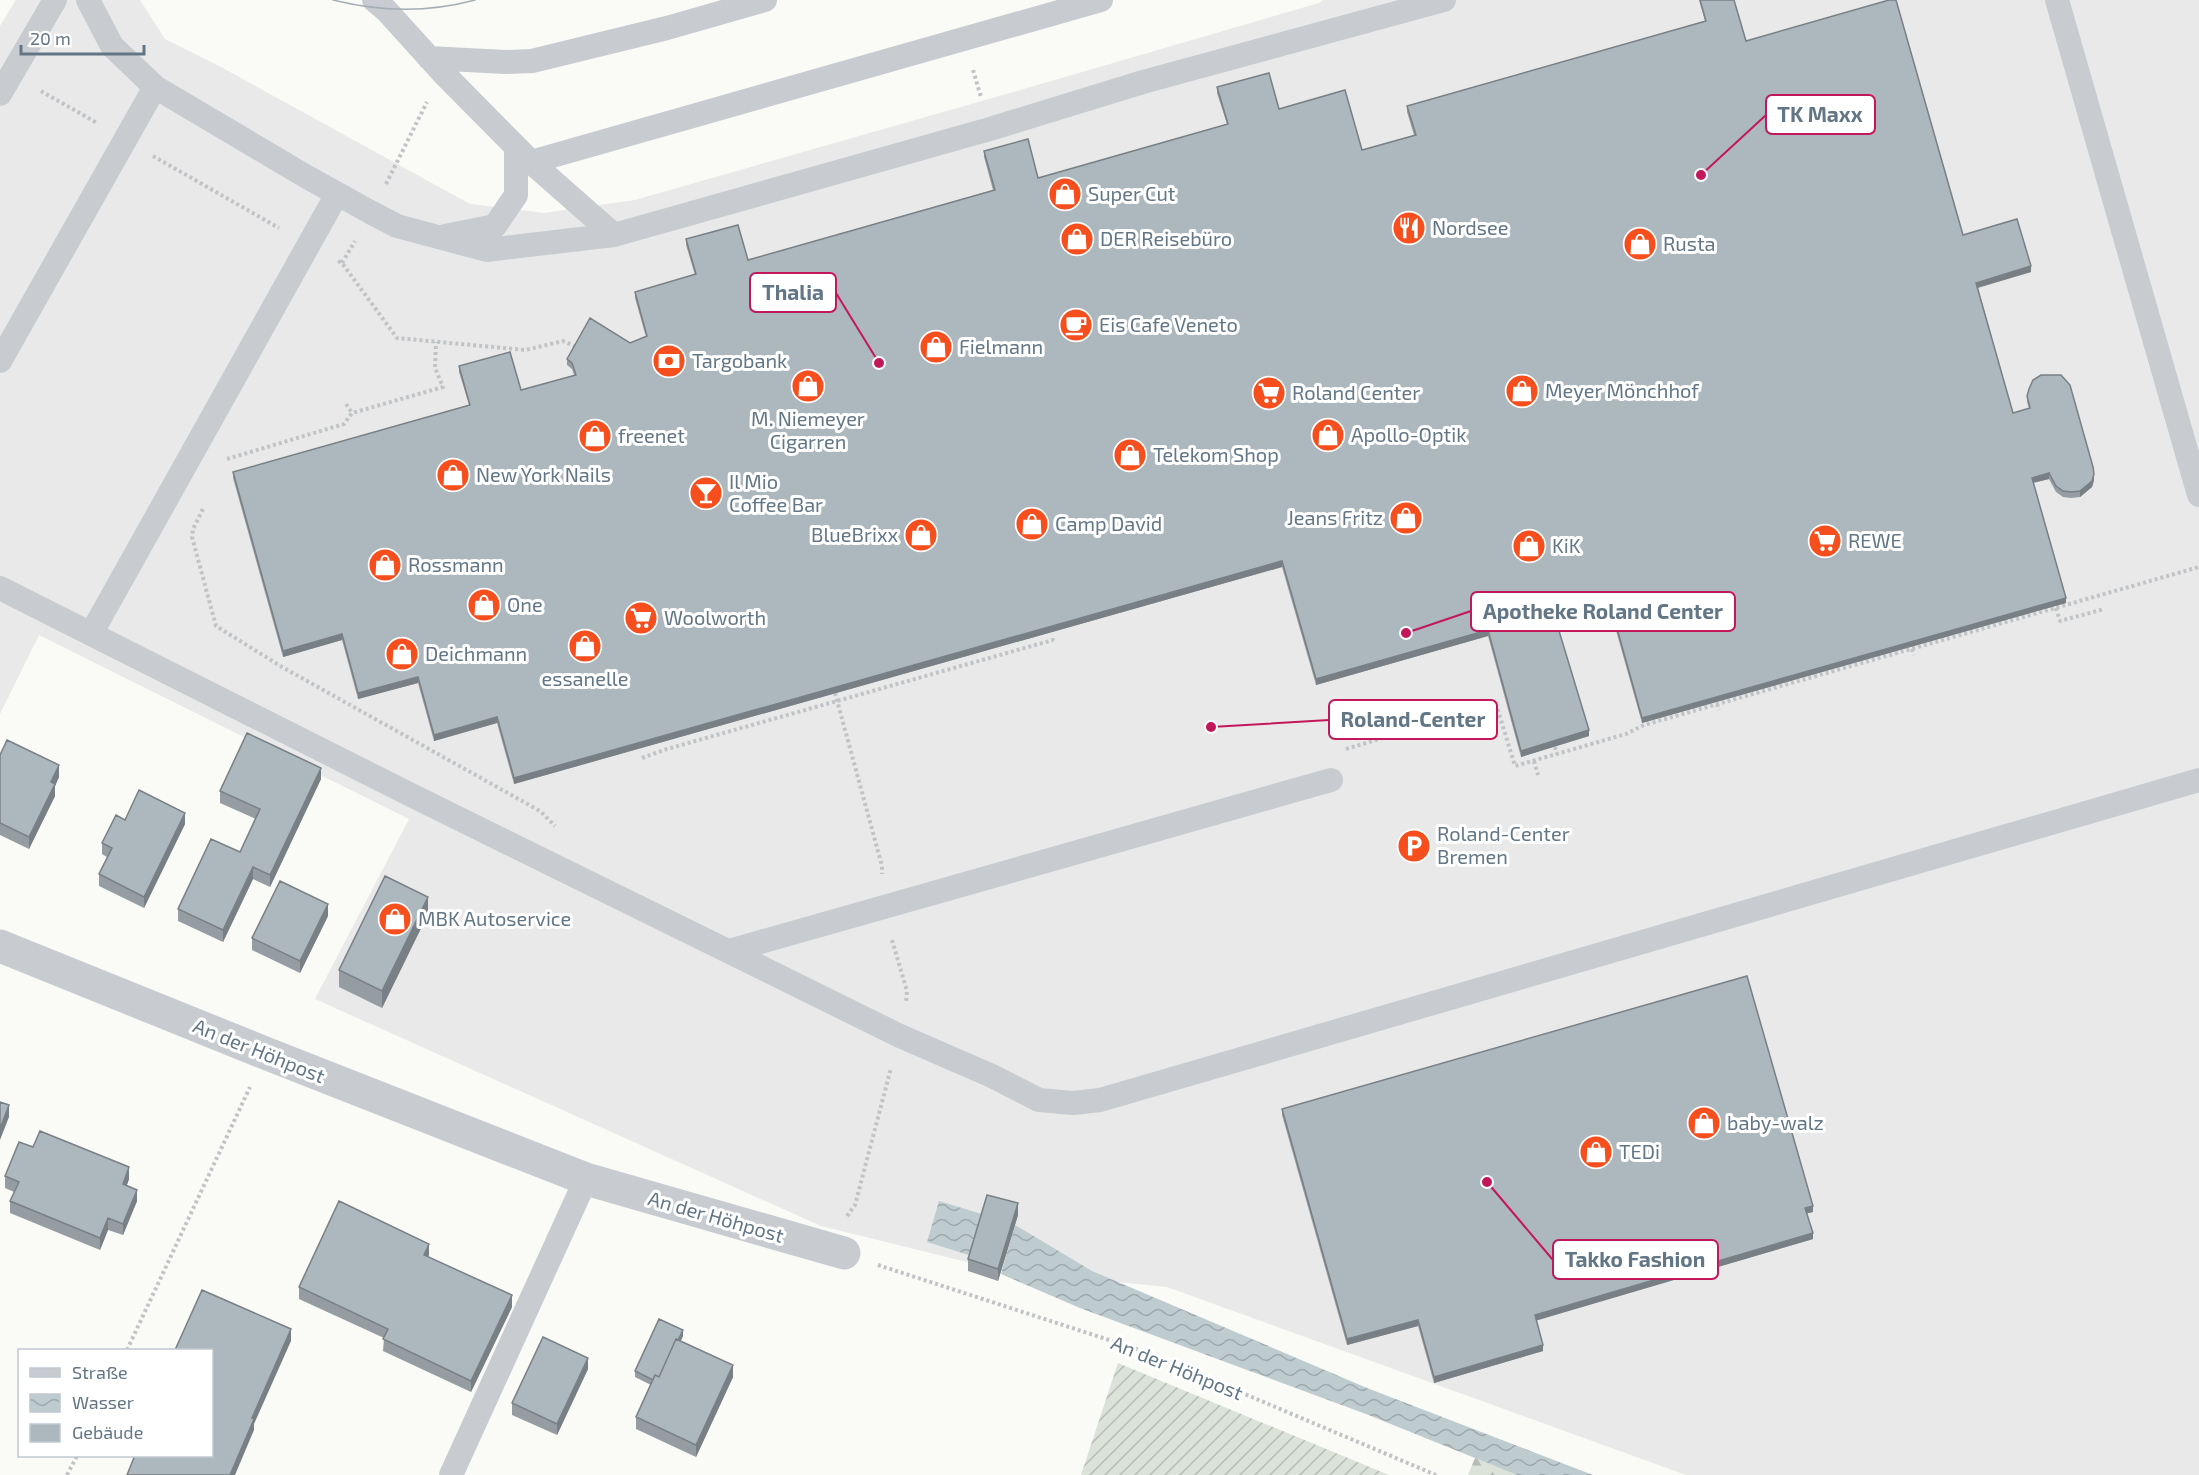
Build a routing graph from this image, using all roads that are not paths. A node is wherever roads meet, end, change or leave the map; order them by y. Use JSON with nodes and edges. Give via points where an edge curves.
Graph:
{"nodes":[{"id":1,"x":55,"y":0,"type":"edge"},
{"id":2,"x":88,"y":0,"type":"edge"},
{"id":3,"x":374,"y":0,"type":"edge"},
{"id":4,"x":765,"y":0,"type":"edge"},
{"id":5,"x":1101,"y":0,"type":"edge"},
{"id":6,"x":1444,"y":0,"type":"edge"},
{"id":7,"x":2057,"y":0,"type":"edge"},
{"id":8,"x":436,"y":66,"type":"junction"},
{"id":9,"x":155,"y":87,"type":"junction"},
{"id":10,"x":0,"y":94,"type":"edge"},
{"id":11,"x":523,"y":154,"type":"junction"},
{"id":12,"x":337,"y":194,"type":"junction"},
{"id":13,"x":614,"y":235,"type":"junction"},
{"id":14,"x":440,"y":237,"type":"junction"},
{"id":15,"x":0,"y":361,"type":"edge"},
{"id":16,"x":2199,"y":495,"type":"edge"},
{"id":17,"x":0,"y":588,"type":"edge"},
{"id":18,"x":91,"y":634,"type":"junction"},
{"id":19,"x":1331,"y":780,"type":"dead end"},
{"id":20,"x":2199,"y":780,"type":"edge"},
{"id":21,"x":0,"y":946,"type":"edge"},
{"id":22,"x":729,"y":951,"type":"junction"},
{"id":23,"x":586,"y":1179,"type":"junction"},
{"id":24,"x":835,"y":1251,"type":"road end"},
{"id":25,"x":451,"y":1475,"type":"edge"}],
"edges":[{"from":1,"to":10,"type":"lane"},
{"from":2,"to":9,"type":"lane","via":[[112,46]]},
{"from":3,"to":8,"type":"lane"},
{"from":4,"to":8,"type":"lane","via":[[532,61]]},
{"from":5,"to":11,"type":"lane"},
{"from":6,"to":13,"type":"lane","via":[[1143,82]]},
{"from":7,"to":16,"type":"lane"},
{"from":8,"to":11,"type":"lane"},
{"from":9,"to":12,"type":"lane"},
{"from":9,"to":15,"type":"lane"},
{"from":11,"to":13,"type":"lane"},
{"from":11,"to":14,"type":"lane","via":[[516,195],[495,226]]},
{"from":12,"to":14,"type":"lane","via":[[397,226]]},
{"from":12,"to":18,"type":"lane"},
{"from":13,"to":14,"type":"lane","via":[[487,250]]},
{"from":17,"to":18,"type":"lane"},
{"from":18,"to":22,"type":"lane"},
{"from":19,"to":22,"type":"lane"},
{"from":20,"to":22,"type":"lane","via":[[1100,1100],[1039,1100]]},
{"from":21,"to":23,"type":"street","name":"An der Höhpost"},
{"from":23,"to":24,"type":"street","name":"An der Höhpost"},
{"from":23,"to":25,"type":"lane"}]}
